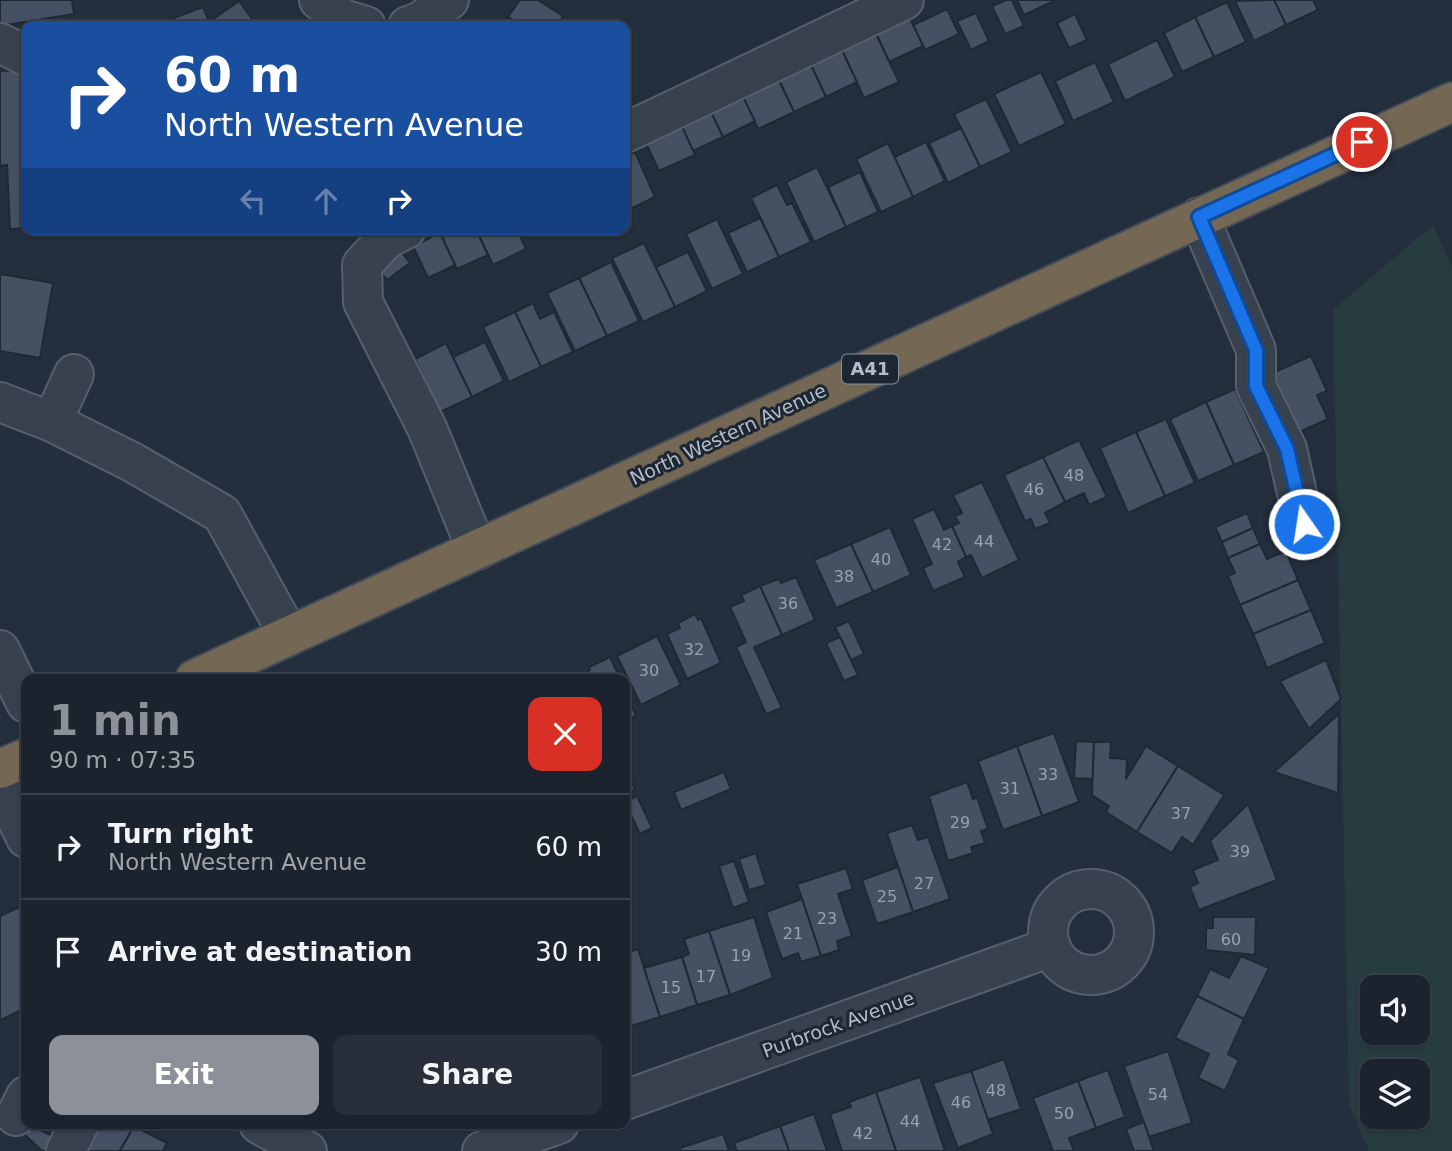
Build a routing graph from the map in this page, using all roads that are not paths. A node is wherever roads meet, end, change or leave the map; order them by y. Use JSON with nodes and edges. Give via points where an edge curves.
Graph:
{"nodes":[{"id":1,"x":319,"y":0,"type":"edge"},
{"id":2,"x":449,"y":0,"type":"edge"},
{"id":3,"x":904,"y":0,"type":"edge"},
{"id":4,"x":350,"y":21,"type":"edge"},
{"id":5,"x":421,"y":21,"type":"edge"},
{"id":6,"x":0,"y":43,"type":"edge"},
{"id":7,"x":21,"y":54,"type":"edge"},
{"id":8,"x":1452,"y":102,"type":"edge"},
{"id":9,"x":630,"y":131,"type":"edge"},
{"id":10,"x":1199,"y":217,"type":"junction"},
{"id":11,"x":394,"y":235,"type":"edge"},
{"id":12,"x":74,"y":374,"type":"dead end"},
{"id":13,"x":0,"y":402,"type":"edge"},
{"id":14,"x":52,"y":422,"type":"junction"},
{"id":15,"x":1304,"y":524,"type":"dead end"},
{"id":16,"x":477,"y":550,"type":"junction"},
{"id":17,"x":288,"y":634,"type":"junction"},
{"id":18,"x":0,"y":650,"type":"edge"},
{"id":19,"x":205,"y":674,"type":"edge"},
{"id":20,"x":21,"y":693,"type":"edge"},
{"id":21,"x":21,"y":760,"type":"edge"},
{"id":22,"x":0,"y":769,"type":"edge"},
{"id":23,"x":0,"y":784,"type":"edge"},
{"id":24,"x":21,"y":828,"type":"edge"},
{"id":25,"x":21,"y":848,"type":"edge"},
{"id":26,"x":0,"y":858,"type":"edge"},
{"id":27,"x":1051,"y":947,"type":"dead end"},
{"id":28,"x":630,"y":1098,"type":"edge"},
{"id":29,"x":77,"y":1129,"type":"edge"},
{"id":30,"x":268,"y":1129,"type":"edge"},
{"id":31,"x":545,"y":1129,"type":"edge"},
{"id":32,"x":66,"y":1151,"type":"edge"},
{"id":33,"x":307,"y":1151,"type":"edge"},
{"id":34,"x":482,"y":1151,"type":"edge"}],
"edges":[{"from":1,"to":4,"type":"street"},
{"from":2,"to":5,"type":"street"},
{"from":3,"to":9,"type":"street"},
{"from":6,"to":7,"type":"street"},
{"from":8,"to":10,"type":"highway","name":"North Western Avenue","number":"A41"},
{"from":10,"to":15,"type":"street","via":[[1256,350],[1256,386],[1287,449]]},
{"from":10,"to":16,"type":"highway","name":"North Western Avenue","number":"A41"},
{"from":11,"to":16,"type":"street","via":[[362,265],[363,302],[427,428]]},
{"from":12,"to":14,"type":"street"},
{"from":13,"to":14,"type":"street"},
{"from":14,"to":17,"type":"street","via":[[222,514]]},
{"from":16,"to":17,"type":"highway","name":"North Western Avenue","number":"A41"},
{"from":17,"to":19,"type":"highway","name":"North Western Avenue","number":"A41"},
{"from":18,"to":20,"type":"street"},
{"from":21,"to":22,"type":"highway"},
{"from":23,"to":24,"type":"street"},
{"from":25,"to":26,"type":"street"},
{"from":27,"to":28,"type":"street","name":"Purbrock Avenue"},
{"from":29,"to":32,"type":"street"},
{"from":30,"to":33,"type":"street"},
{"from":31,"to":34,"type":"street"}]}
